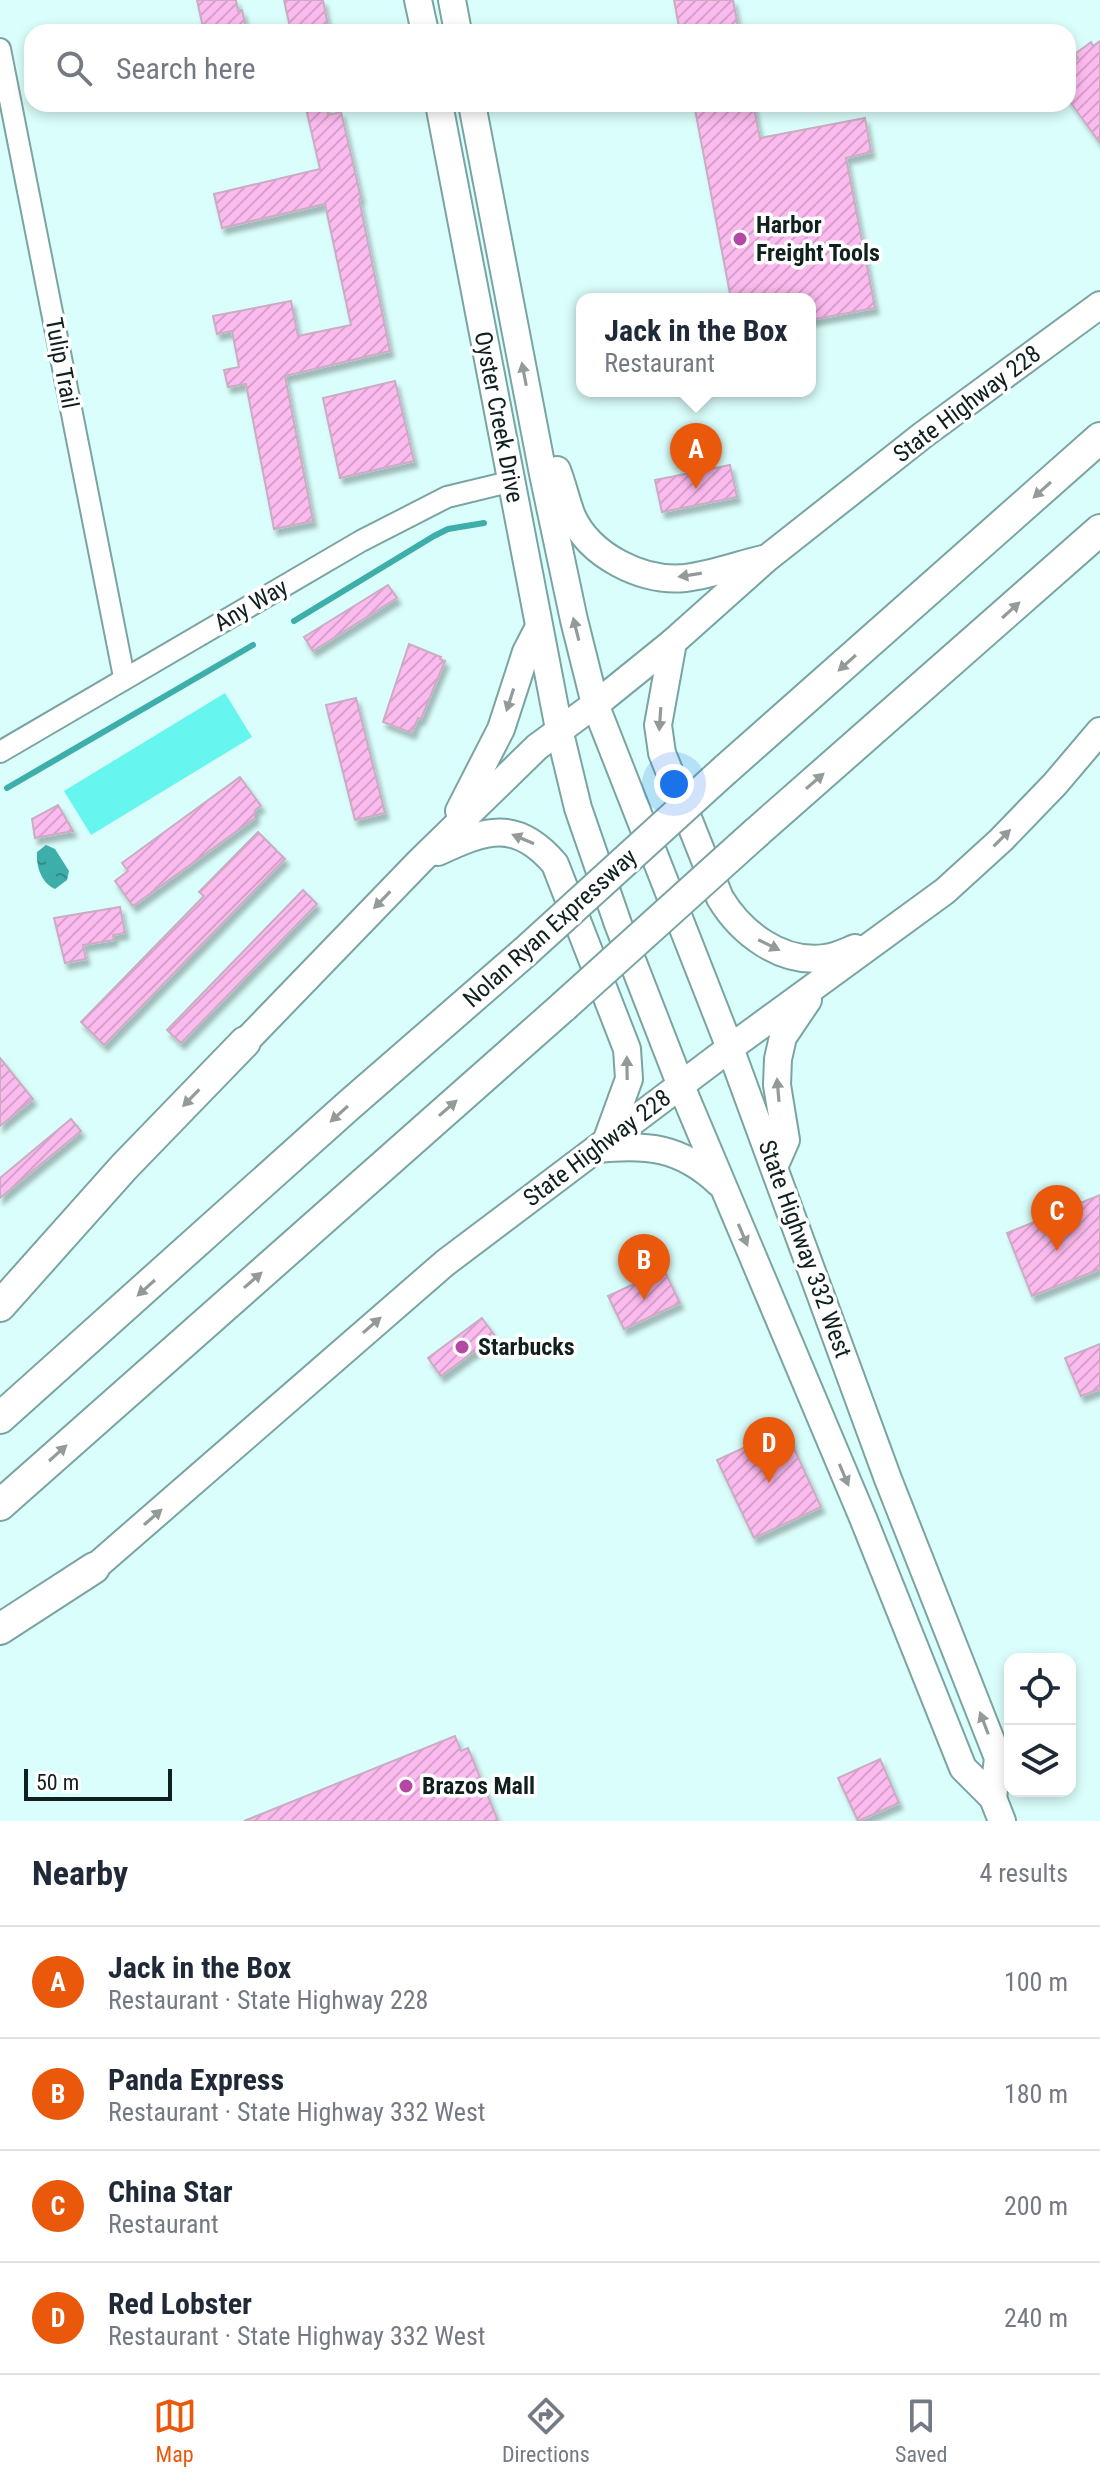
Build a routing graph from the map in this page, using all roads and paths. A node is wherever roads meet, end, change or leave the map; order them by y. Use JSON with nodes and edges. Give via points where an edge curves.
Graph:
{"nodes":[{"id":1,"x":418,"y":0,"type":"edge"},
{"id":2,"x":452,"y":0,"type":"edge"},
{"id":3,"x":423,"y":24,"type":"edge"},
{"id":4,"x":456,"y":24,"type":"edge"},
{"id":5,"x":0,"y":49,"type":"edge"},
{"id":6,"x":441,"y":112,"type":"edge"},
{"id":7,"x":474,"y":112,"type":"edge"},
{"id":8,"x":1100,"y":305,"type":"edge"},
{"id":9,"x":537,"y":438,"type":"junction"},
{"id":10,"x":1100,"y":438,"type":"edge"},
{"id":11,"x":513,"y":481,"type":"junction"},
{"id":12,"x":1100,"y":530,"type":"edge"},
{"id":13,"x":766,"y":559,"type":"junction"},
{"id":14,"x":539,"y":627,"type":"junction"},
{"id":15,"x":673,"y":642,"type":"junction"},
{"id":16,"x":124,"y":677,"type":"junction"},
{"id":17,"x":595,"y":704,"type":"junction"},
{"id":18,"x":559,"y":729,"type":"junction"},
{"id":19,"x":1100,"y":731,"type":"edge"},
{"id":20,"x":0,"y":752,"type":"edge"},
{"id":21,"x":447,"y":834,"type":"junction"},
{"id":22,"x":420,"y":861,"type":"junction"},
{"id":23,"x":881,"y":938,"type":"junction"},
{"id":24,"x":818,"y":985,"type":"junction"},
{"id":25,"x":245,"y":1042,"type":"joint"},
{"id":26,"x":730,"y":1048,"type":"junction"},
{"id":27,"x":681,"y":1086,"type":"junction"},
{"id":28,"x":602,"y":1146,"type":"junction"},
{"id":29,"x":775,"y":1165,"type":"junction"},
{"id":30,"x":722,"y":1186,"type":"junction"},
{"id":31,"x":0,"y":1306,"type":"edge"},
{"id":32,"x":0,"y":1418,"type":"edge"},
{"id":33,"x":0,"y":1505,"type":"edge"},
{"id":34,"x":94,"y":1568,"type":"joint"},
{"id":35,"x":0,"y":1629,"type":"edge"},
{"id":36,"x":998,"y":1810,"type":"edge"}],
"edges":[{"from":1,"to":3,"type":"main road"},
{"from":2,"to":4,"type":"main road"},
{"from":5,"to":16,"type":"street","name":"Tulip Trail"},
{"from":6,"to":11,"type":"main road","name":"Oyster Creek Drive"},
{"from":9,"to":7,"type":"main road","name":"Oyster Creek Drive","one_way":true},
{"from":8,"to":13,"type":"main road","name":"State Highway 228"},
{"from":13,"to":9,"type":"main road","one_way":true,"via":[[684,578],[626,567],[581,531]]},
{"from":17,"to":9,"type":"main road","name":"Oyster Creek Drive","one_way":true},
{"from":10,"to":32,"type":"highway","name":"Nolan Ryan Expressway","one_way":true,"bridge":true},
{"from":11,"to":14,"type":"main road","name":"Oyster Creek Drive"},
{"from":11,"to":16,"type":"street","name":"Any Way","via":[[447,497]]},
{"from":33,"to":12,"type":"highway","one_way":true,"bridge":true},
{"from":13,"to":15,"type":"main road"},
{"from":14,"to":18,"type":"main road","name":"Oyster Creek Drive"},
{"from":14,"to":21,"type":"main road","one_way":true,"via":[[501,729]]},
{"from":15,"to":17,"type":"main road"},
{"from":15,"to":23,"type":"main road","one_way":true,"via":[[658,725],[662,753],[731,916],[765,945],[798,958],[833,957]]},
{"from":16,"to":20,"type":"street","name":"Any Way"},
{"from":17,"to":18,"type":"main road"},
{"from":17,"to":26,"type":"main road","name":"State Highway 332 West"},
{"from":18,"to":21,"type":"main road"},
{"from":18,"to":27,"type":"main road","name":"State Highway 332 West","via":[[578,808]]},
{"from":23,"to":19,"type":"main road","name":"State Highway 228","one_way":true,"via":[[945,891],[1001,840]]},
{"from":21,"to":22,"type":"main road"},
{"from":22,"to":25,"type":"main road","one_way":true},
{"from":28,"to":22,"type":"main road","one_way":true,"via":[[629,1079],[627,1049],[555,864],[533,843],[491,832]]},
{"from":23,"to":24,"type":"main road","name":"State Highway 228"},
{"from":24,"to":26,"type":"main road","name":"State Highway 228"},
{"from":29,"to":24,"type":"main road","one_way":true,"via":[[786,1140],[777,1085],[783,1037]]},
{"from":25,"to":31,"type":"highway","one_way":true},
{"from":26,"to":27,"type":"main road","name":"State Highway 228"},
{"from":26,"to":29,"type":"main road","name":"State Highway 332 West"},
{"from":27,"to":28,"type":"main road","name":"State Highway 228"},
{"from":27,"to":30,"type":"main road","name":"State Highway 332 West"},
{"from":28,"to":30,"type":"main road","via":[[657,1147],[689,1160]]},
{"from":34,"to":28,"type":"main road","name":"State Highway 228","one_way":true,"via":[[445,1263]]},
{"from":36,"to":29,"type":"main road","name":"State Highway 332 West","one_way":true,"via":[[998,1758],[888,1479]]},
{"from":30,"to":36,"type":"main road","name":"State Highway 332 West","one_way":true,"via":[[963,1768]]},
{"from":34,"to":35,"type":"highway"}]}
